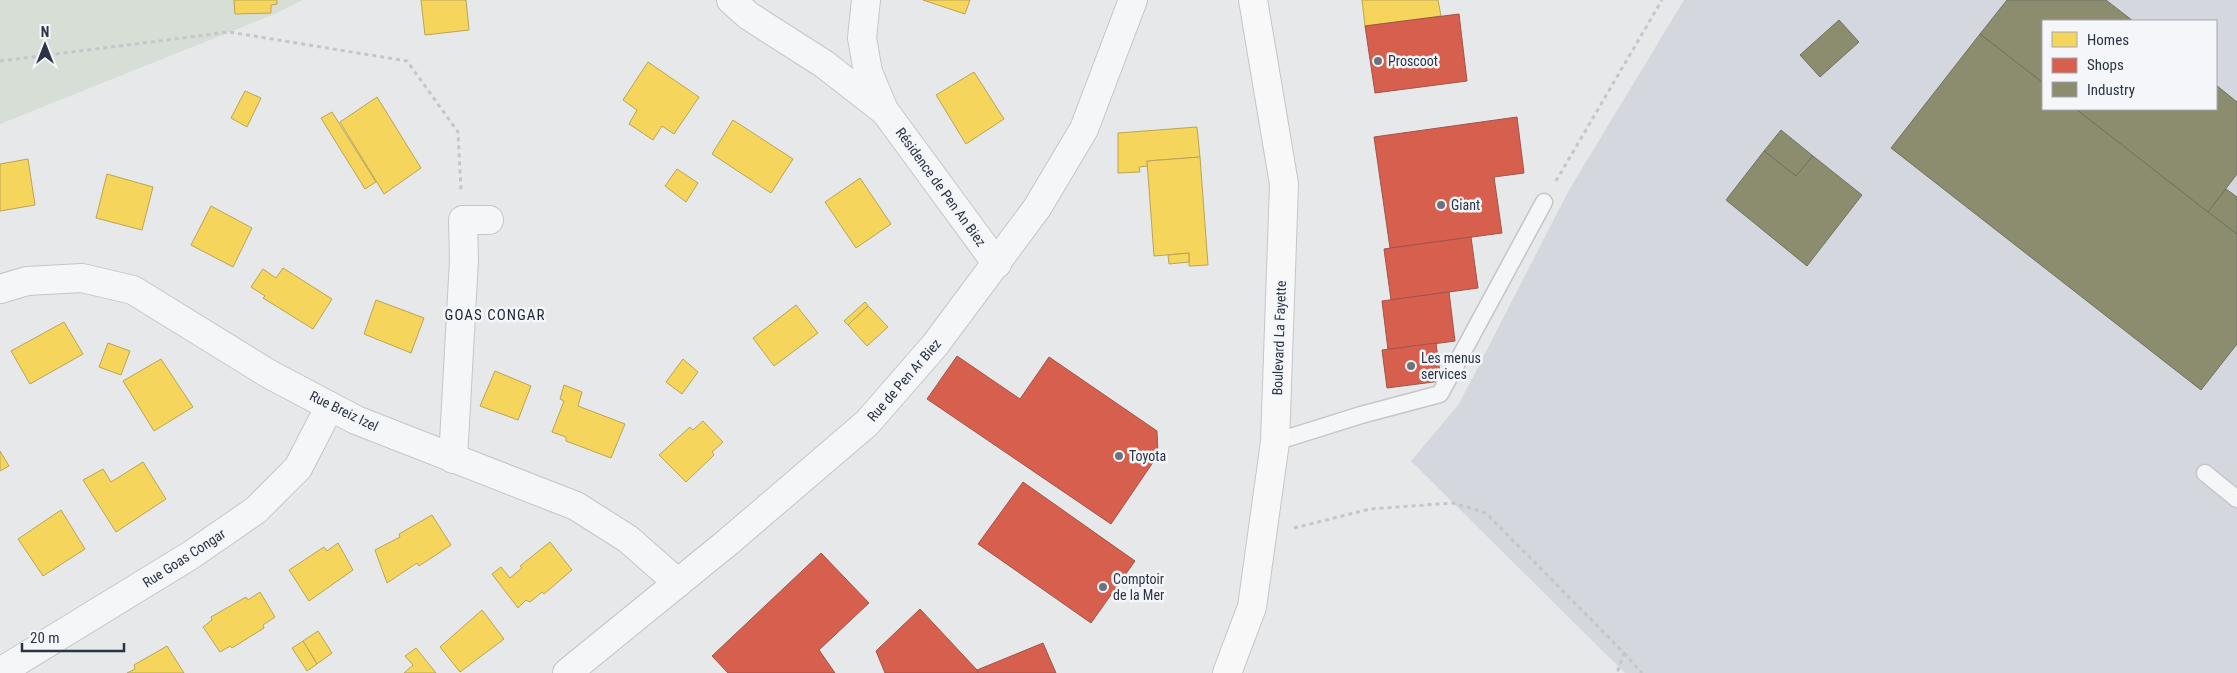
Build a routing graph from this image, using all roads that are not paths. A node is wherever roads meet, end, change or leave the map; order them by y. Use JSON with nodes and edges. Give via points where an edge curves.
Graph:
{"nodes":[{"id":1,"x":732,"y":0,"type":"edge"},
{"id":2,"x":866,"y":0,"type":"edge"},
{"id":3,"x":1133,"y":0,"type":"edge"},
{"id":4,"x":1253,"y":0,"type":"edge"},
{"id":5,"x":884,"y":110,"type":"junction"},
{"id":6,"x":1544,"y":202,"type":"road end"},
{"id":7,"x":476,"y":220,"type":"road end"},
{"id":8,"x":997,"y":264,"type":"junction"},
{"id":9,"x":0,"y":289,"type":"edge"},
{"id":10,"x":330,"y":406,"type":"junction"},
{"id":11,"x":1275,"y":442,"type":"junction"},
{"id":12,"x":453,"y":458,"type":"junction"},
{"id":13,"x":2205,"y":473,"type":"dead end"},
{"id":14,"x":2237,"y":499,"type":"edge"},
{"id":15,"x":678,"y":583,"type":"junction"},
{"id":16,"x":0,"y":672,"type":"edge"},
{"id":17,"x":567,"y":673,"type":"edge"},
{"id":18,"x":1227,"y":673,"type":"edge"}],
"edges":[{"from":1,"to":5,"type":"street","name":"Résidence de Pen An Biez","via":[[749,16],[824,64]]},
{"from":2,"to":5,"type":"street","name":"Résidence de Pen An Biez","via":[[862,38],[867,63]]},
{"from":3,"to":8,"type":"street","name":"Rue de Pen Ar Biez","via":[[1084,129],[1037,208]]},
{"from":4,"to":11,"type":"main road","name":"Boulevard La Fayette","via":[[1284,184]]},
{"from":5,"to":8,"type":"street","name":"Résidence de Pen An Biez"},
{"from":6,"to":11,"type":"lane","via":[[1440,394]]},
{"from":7,"to":12,"type":"street","via":[[464,260]]},
{"from":8,"to":15,"type":"street","name":"Rue de Pen Ar Biez","via":[[935,345],[867,423]]},
{"from":9,"to":10,"type":"street","name":"Rue Breiz Izel","via":[[27,281],[82,278],[133,290],[269,374]]},
{"from":10,"to":12,"type":"street","name":"Rue Breiz Izel","via":[[356,420]]},
{"from":10,"to":16,"type":"street","name":"Rue Goas Congar","via":[[298,468],[256,510],[191,555]]},
{"from":11,"to":18,"type":"main road","name":"Boulevard La Fayette","via":[[1252,607]]},
{"from":12,"to":15,"type":"street","name":"Rue Breiz Izel","via":[[576,506],[628,539]]},
{"from":13,"to":14,"type":"lane"},
{"from":15,"to":17,"type":"street","name":"Rue de Pen Ar Biez"}]}
